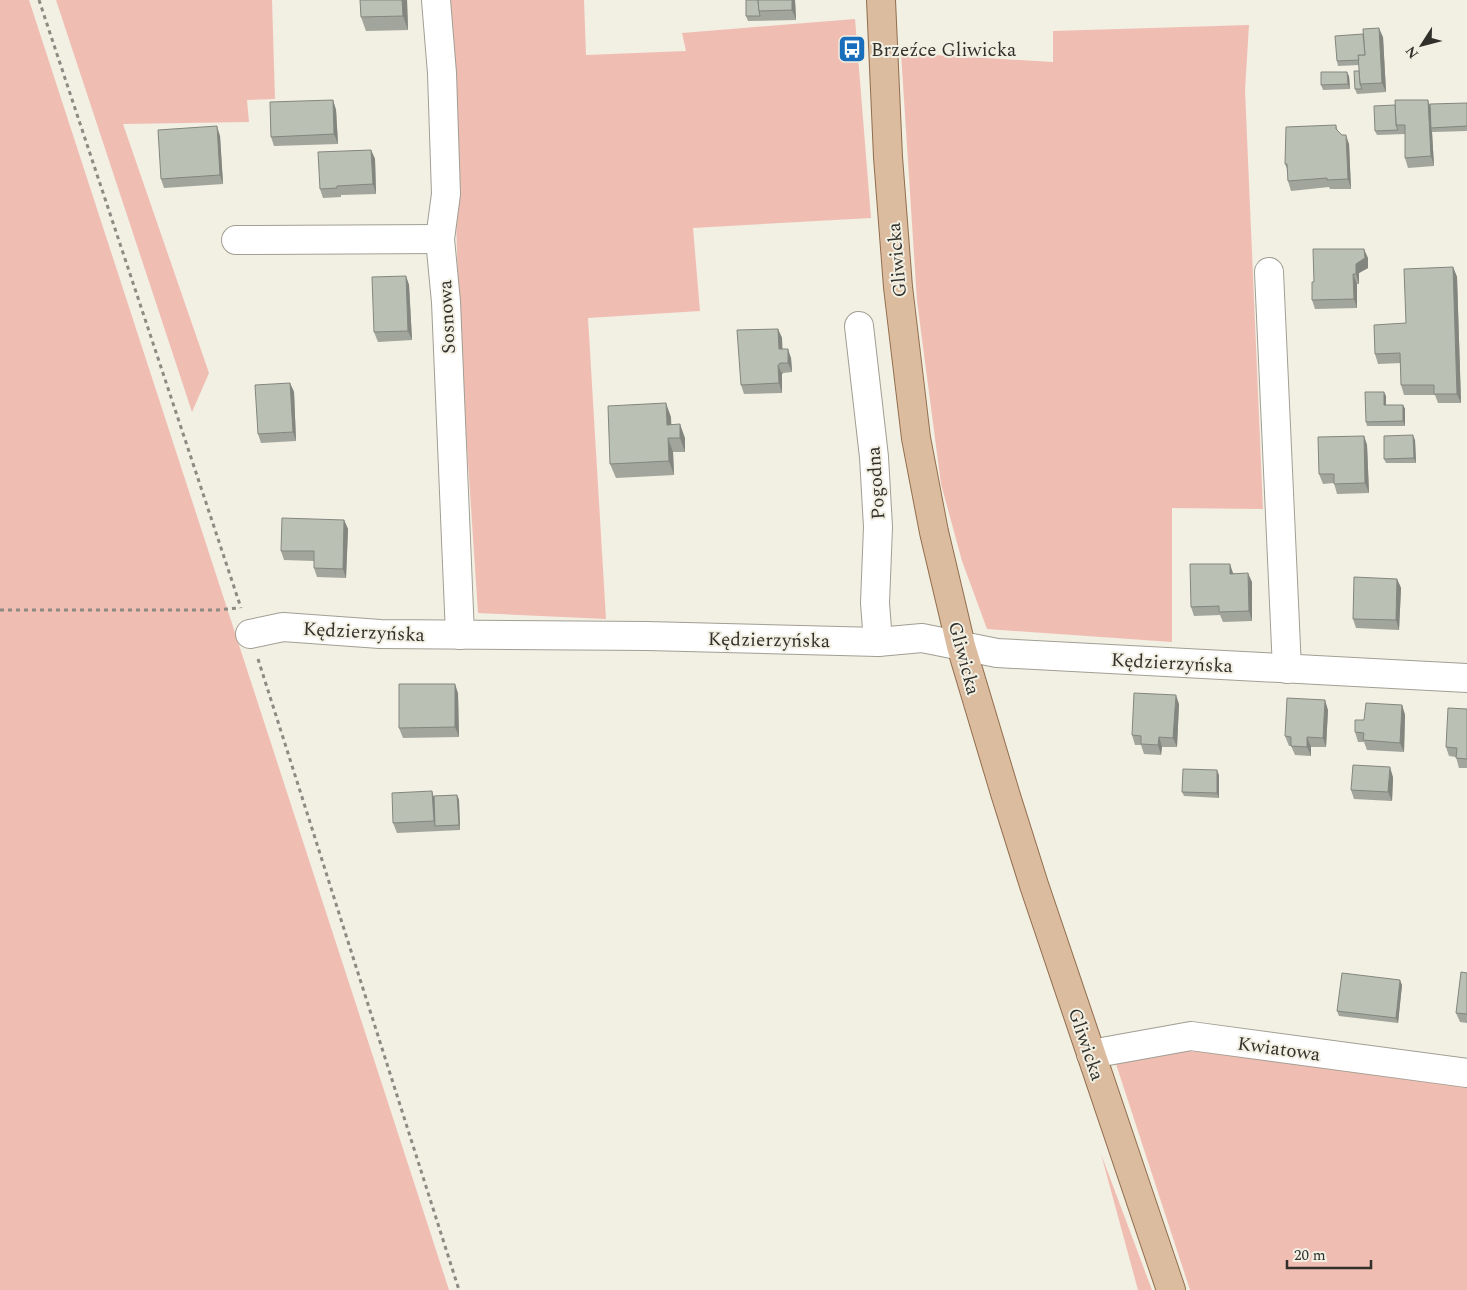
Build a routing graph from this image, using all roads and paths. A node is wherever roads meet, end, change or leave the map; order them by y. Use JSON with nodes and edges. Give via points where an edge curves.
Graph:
{"nodes":[{"id":1,"x":436,"y":0,"type":"edge"},
{"id":2,"x":881,"y":0,"type":"edge"},
{"id":3,"x":440,"y":239,"type":"junction"},
{"id":4,"x":236,"y":240,"type":"dead end"},
{"id":5,"x":1269,"y":272,"type":"dead end"},
{"id":6,"x":859,"y":326,"type":"dead end"},
{"id":7,"x":241,"y":607,"type":"dead end"},
{"id":8,"x":0,"y":610,"type":"edge"},
{"id":9,"x":250,"y":634,"type":"dead end"},
{"id":10,"x":460,"y":635,"type":"junction"},
{"id":11,"x":878,"y":642,"type":"junction"},
{"id":12,"x":960,"y":646,"type":"junction"},
{"id":13,"x":1287,"y":669,"type":"junction"},
{"id":14,"x":1467,"y":678,"type":"edge"},
{"id":15,"x":1091,"y":1054,"type":"junction"},
{"id":16,"x":1467,"y":1073,"type":"edge"},
{"id":17,"x":1171,"y":1290,"type":"edge"}],
"edges":[{"from":1,"to":3,"type":"street","name":"Sosnowa","via":[[446,194]]},
{"from":2,"to":12,"type":"main road","name":"Gliwicka","via":[[898,287],[916,438]]},
{"from":3,"to":4,"type":"street"},
{"from":3,"to":10,"type":"street","name":"Sosnowa"},
{"from":5,"to":13,"type":"street"},
{"from":6,"to":11,"type":"street","name":"Pogodna","via":[[878,526],[875,603]]},
{"from":7,"to":8,"type":"path","via":[[217,610]]},
{"from":9,"to":10,"type":"street","name":"Kędzierzyńska","via":[[283,627],[380,634]]},
{"from":10,"to":11,"type":"street","name":"Kędzierzyńska"},
{"from":11,"to":12,"type":"street","name":"Kędzierzyńska","via":[[922,638]]},
{"from":12,"to":13,"type":"street","name":"Kędzierzyńska","via":[[997,653]]},
{"from":12,"to":15,"type":"main road","name":"Gliwicka","via":[[1034,885]]},
{"from":13,"to":14,"type":"street","name":"Kędzierzyńska"},
{"from":15,"to":16,"type":"street","name":"Kwiatowa","via":[[1191,1036]]},
{"from":15,"to":17,"type":"main road","name":"Gliwicka"}]}
